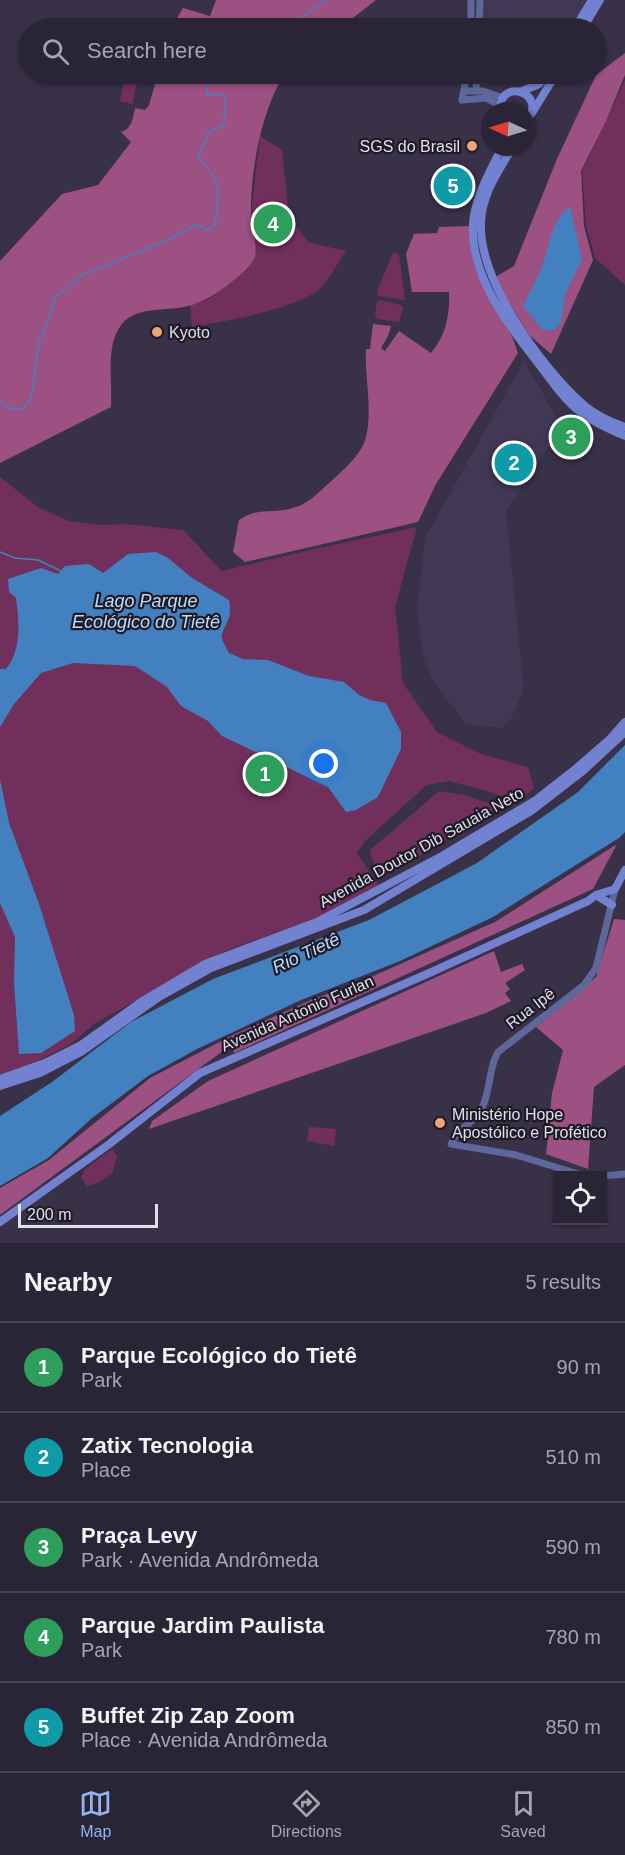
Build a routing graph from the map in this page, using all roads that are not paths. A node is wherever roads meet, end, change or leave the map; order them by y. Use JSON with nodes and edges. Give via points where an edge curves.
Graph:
{"nodes":[{"id":1,"x":471,"y":0,"type":"edge"},
{"id":2,"x":480,"y":0,"type":"edge"},
{"id":3,"x":592,"y":0,"type":"edge"},
{"id":4,"x":600,"y":0,"type":"edge"},
{"id":5,"x":471,"y":18,"type":"edge"},
{"id":6,"x":479,"y":18,"type":"edge"},
{"id":7,"x":582,"y":18,"type":"edge"},
{"id":8,"x":589,"y":18,"type":"edge"},
{"id":9,"x":465,"y":84,"type":"edge"},
{"id":10,"x":476,"y":84,"type":"edge"},
{"id":11,"x":539,"y":84,"type":"edge"},
{"id":12,"x":550,"y":84,"type":"edge"},
{"id":13,"x":476,"y":90,"type":"junction"},
{"id":14,"x":464,"y":91,"type":"junction"},
{"id":15,"x":520,"y":92,"type":"junction"},
{"id":16,"x":496,"y":102,"type":"edge"},
{"id":17,"x":497,"y":102,"type":"edge"},
{"id":18,"x":503,"y":102,"type":"edge"},
{"id":19,"x":531,"y":102,"type":"edge"},
{"id":20,"x":535,"y":108,"type":"edge"},
{"id":21,"x":497,"y":156,"type":"edge"},
{"id":22,"x":508,"y":156,"type":"edge"},
{"id":23,"x":625,"y":428,"type":"edge"},
{"id":24,"x":625,"y":436,"type":"edge"},
{"id":25,"x":625,"y":722,"type":"edge"},
{"id":26,"x":625,"y":732,"type":"edge"},
{"id":27,"x":625,"y":871,"type":"edge"},
{"id":28,"x":384,"y":886,"type":"junction"},
{"id":29,"x":615,"y":889,"type":"junction"},
{"id":30,"x":596,"y":895,"type":"junction"},
{"id":31,"x":388,"y":897,"type":"junction"},
{"id":32,"x":358,"y":899,"type":"junction"},
{"id":33,"x":588,"y":901,"type":"junction"},
{"id":34,"x":612,"y":905,"type":"junction"},
{"id":35,"x":364,"y":910,"type":"junction"},
{"id":36,"x":59,"y":1060,"type":"junction"},
{"id":37,"x":0,"y":1079,"type":"edge"},
{"id":38,"x":0,"y":1086,"type":"edge"},
{"id":39,"x":569,"y":1171,"type":"edge"},
{"id":40,"x":625,"y":1174,"type":"edge"},
{"id":41,"x":607,"y":1176,"type":"edge"},
{"id":42,"x":0,"y":1222,"type":"edge"}],
"edges":[{"from":1,"to":5,"type":"street"},
{"from":2,"to":6,"type":"street"},
{"from":3,"to":7,"type":"main road"},
{"from":4,"to":8,"type":"main road"},
{"from":9,"to":14,"type":"street"},
{"from":10,"to":13,"type":"street"},
{"from":11,"to":15,"type":"main road"},
{"from":12,"to":20,"type":"main road"},
{"from":13,"to":14,"type":"street"},
{"from":13,"to":17,"type":"street"},
{"from":14,"to":16,"type":"street","via":[[462,100],[486,98]]},
{"from":15,"to":18,"type":"main road","via":[[512,91]]},
{"from":15,"to":19,"type":"main road"},
{"from":21,"to":24,"type":"main road","via":[[485,180],[474,219],[475,253],[485,279],[523,345],[569,403]]},
{"from":22,"to":23,"type":"main road","via":[[491,184],[481,216],[481,242],[488,271],[523,334],[555,375],[586,407]]},
{"from":25,"to":28,"type":"main road","name":"Avenida Doutor Dib Sauaia Neto","via":[[536,800]]},
{"from":26,"to":31,"type":"main road","name":"Avenida Doutor Dib Sauaia Neto","via":[[531,812]]},
{"from":27,"to":29,"type":"main road"},
{"from":27,"to":33,"type":"main road"},
{"from":28,"to":31,"type":"main road","via":[[389,890]]},
{"from":28,"to":32,"type":"main road","name":"Avenida Doutor Dib Sauaia Neto"},
{"from":29,"to":30,"type":"main road","name":"Avenida Antonio Furlan"},
{"from":29,"to":34,"type":"street","name":"Rua Ipê"},
{"from":30,"to":33,"type":"main road","name":"Avenida Antonio Furlan"},
{"from":30,"to":34,"type":"main road"},
{"from":31,"to":35,"type":"main road","name":"Avenida Doutor Dib Sauaia Neto"},
{"from":32,"to":35,"type":"main road"},
{"from":32,"to":36,"type":"main road","name":"Avenida Doutor Dib Sauaia Neto","via":[[317,922],[205,964],[141,1002]]},
{"from":33,"to":42,"type":"main road","name":"Avenida Antonio Furlan","via":[[200,1073]]},
{"from":34,"to":39,"type":"street","name":"Rua Ipê","via":[[591,977],[498,1052],[482,1108],[457,1132],[451,1144],[516,1155]]},
{"from":35,"to":36,"type":"main road","name":"Avenida Doutor Dib Sauaia Neto","via":[[203,972],[144,1007],[88,1048]]},
{"from":36,"to":37,"type":"main road"},
{"from":36,"to":38,"type":"main road","via":[[40,1073]]},
{"from":40,"to":41,"type":"street"}]}
